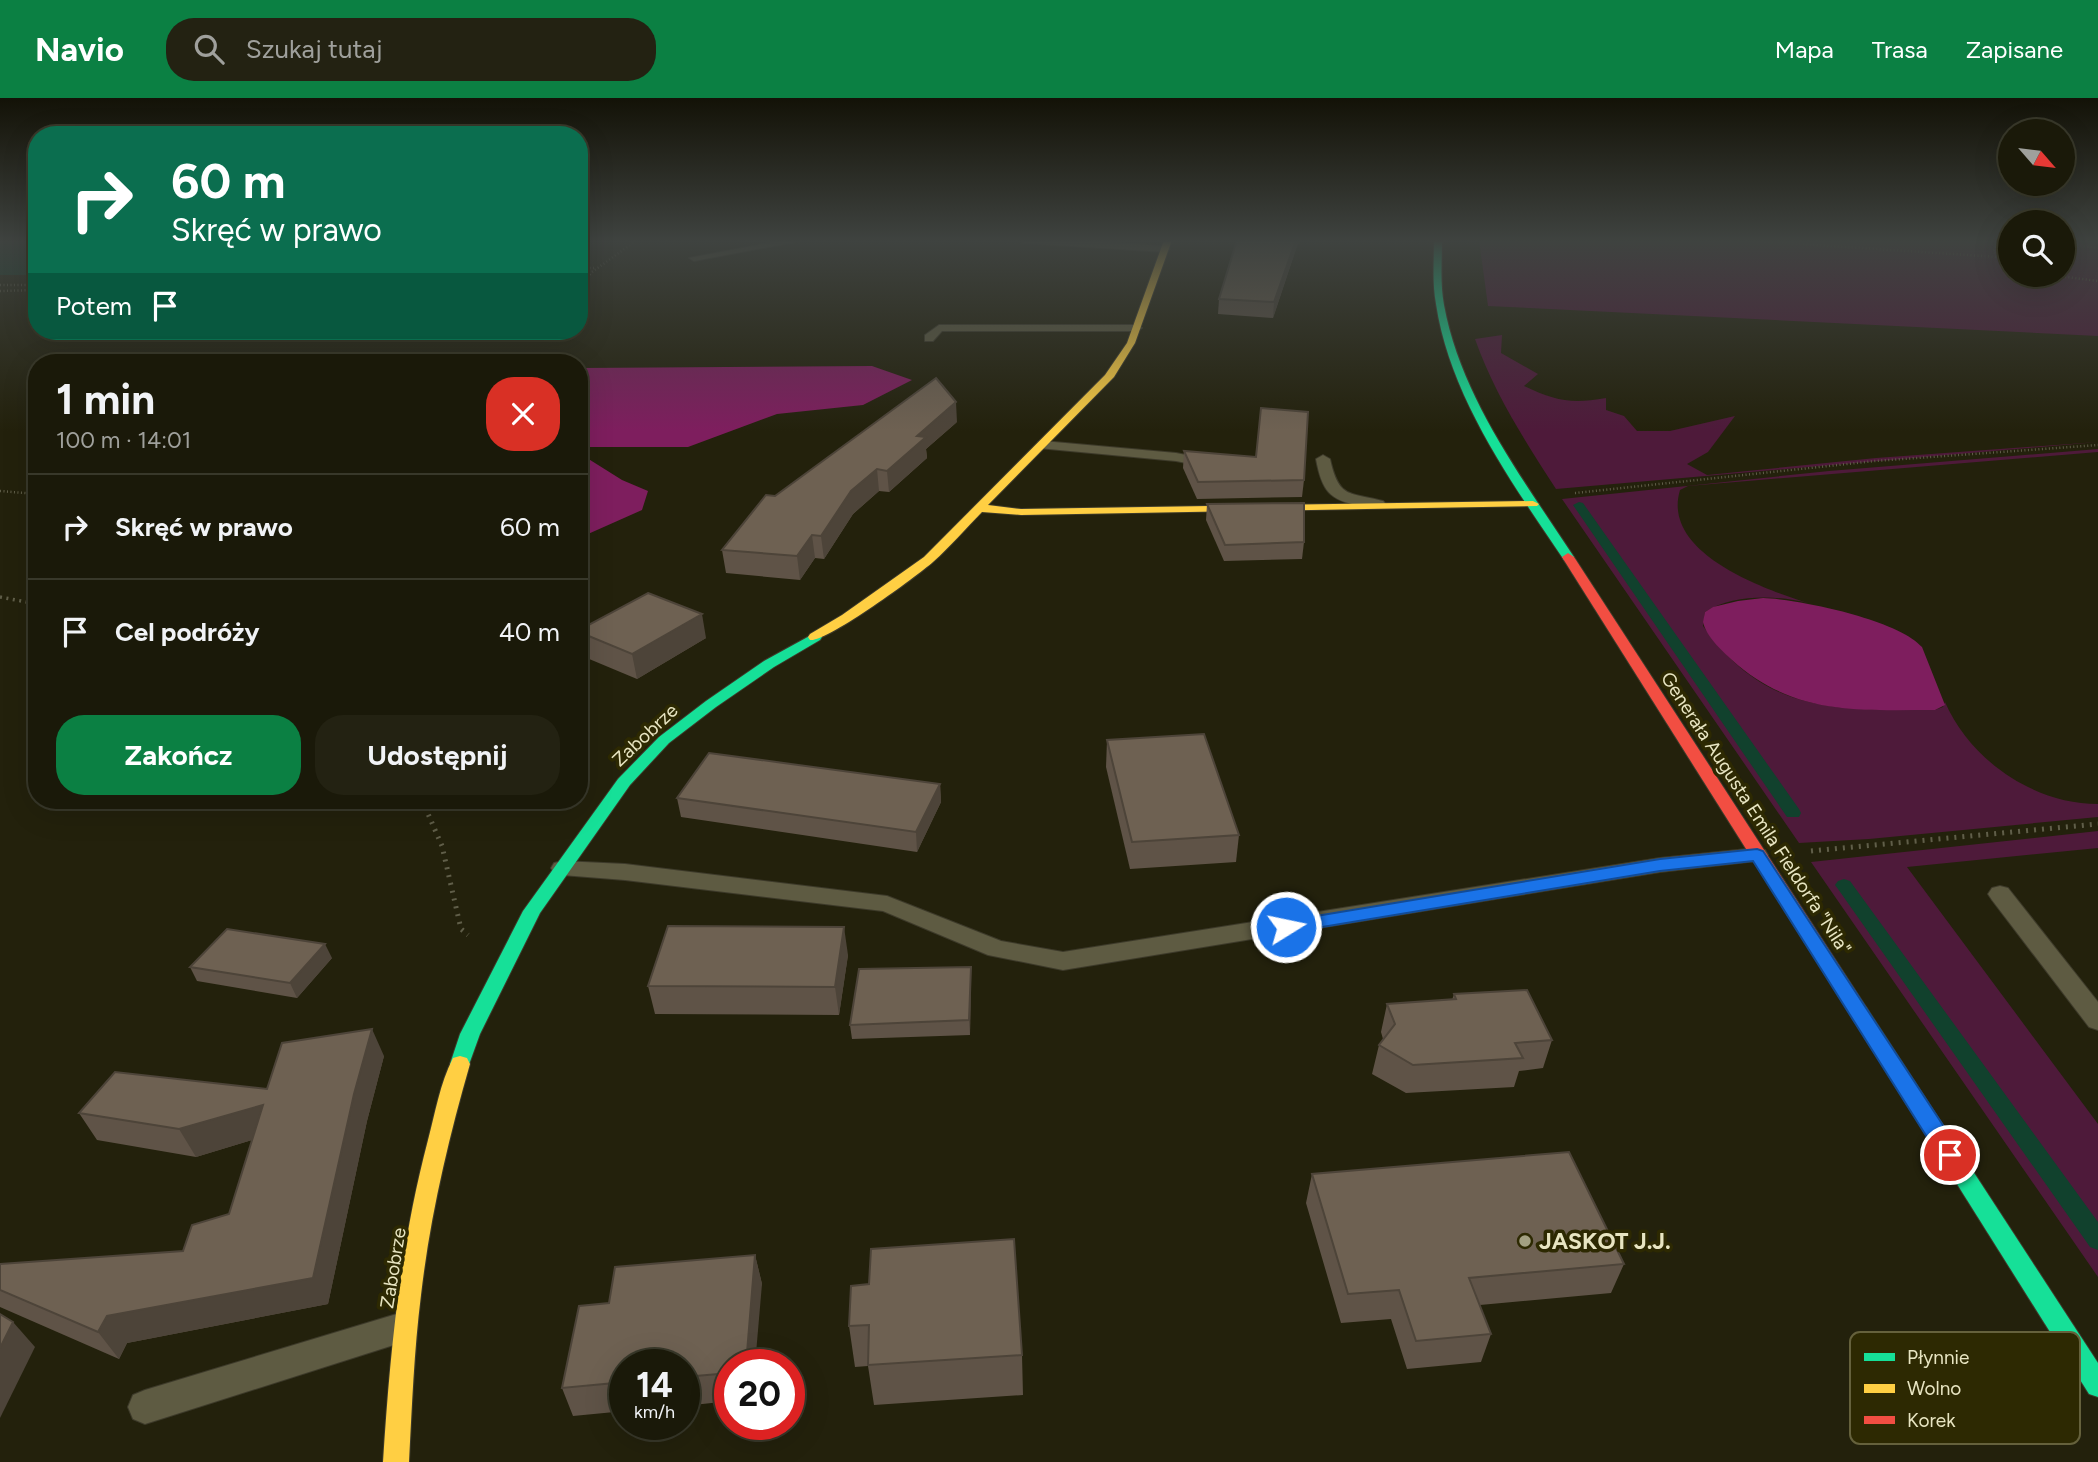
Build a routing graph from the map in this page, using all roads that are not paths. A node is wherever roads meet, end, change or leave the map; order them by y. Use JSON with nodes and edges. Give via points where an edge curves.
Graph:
{"nodes":[{"id":1,"x":1145,"y":304,"type":"edge"},
{"id":2,"x":1440,"y":304,"type":"edge"},
{"id":3,"x":1136,"y":328,"type":"junction"},
{"id":4,"x":929,"y":338,"type":"dead end"},
{"id":5,"x":1043,"y":444,"type":"junction"},
{"id":6,"x":1323,"y":459,"type":"dead end"},
{"id":7,"x":1221,"y":466,"type":"edge"},
{"id":8,"x":1531,"y":500,"type":"junction"},
{"id":9,"x":1378,"y":504,"type":"junction"},
{"id":10,"x":980,"y":508,"type":"junction"},
{"id":11,"x":1757,"y":855,"type":"junction"},
{"id":12,"x":562,"y":868,"type":"junction"},
{"id":13,"x":2000,"y":894,"type":"dead end"},
{"id":14,"x":2098,"y":1020,"type":"edge"},
{"id":15,"x":405,"y":1327,"type":"junction"},
{"id":16,"x":2064,"y":1332,"type":"edge"},
{"id":17,"x":2080,"y":1357,"type":"edge"},
{"id":18,"x":2098,"y":1385,"type":"edge"},
{"id":19,"x":145,"y":1407,"type":"dead end"},
{"id":20,"x":396,"y":1462,"type":"edge"}],
"edges":[{"from":1,"to":3,"type":"street","name":"Zabobrze"},
{"from":2,"to":8,"type":"street","name":"Generała Augusta Emila Fieldorfa \"Nila\"","via":[[1450,343],[1476,404]]},
{"from":3,"to":4,"type":"lane","via":[[939,328]]},
{"from":3,"to":5,"type":"street","name":"Zabobrze","via":[[1109,377]]},
{"from":5,"to":7,"type":"lane"},
{"from":5,"to":10,"type":"street","name":"Zabobrze"},
{"from":6,"to":9,"type":"lane","via":[[1328,486],[1340,496]]},
{"from":8,"to":9,"type":"street"},
{"from":8,"to":11,"type":"street","name":"Generała Augusta Emila Fieldorfa \"Nila\""},
{"from":9,"to":10,"type":"street","via":[[1021,512]]},
{"from":10,"to":12,"type":"street","name":"Zabobrze","via":[[897,584],[769,664],[664,740],[624,782]]},
{"from":11,"to":12,"type":"lane","via":[[1646,867],[1063,961],[998,949],[887,904]]},
{"from":11,"to":16,"type":"street","name":"Generała Augusta Emila Fieldorfa \"Nila\""},
{"from":12,"to":15,"type":"street","name":"Zabobrze","via":[[532,912],[470,1034],[427,1189]]},
{"from":13,"to":14,"type":"lane"},
{"from":15,"to":19,"type":"lane"},
{"from":15,"to":20,"type":"street","name":"Zabobrze"},
{"from":17,"to":18,"type":"street","name":"Generała Augusta Emila Fieldorfa \"Nila\""}]}
